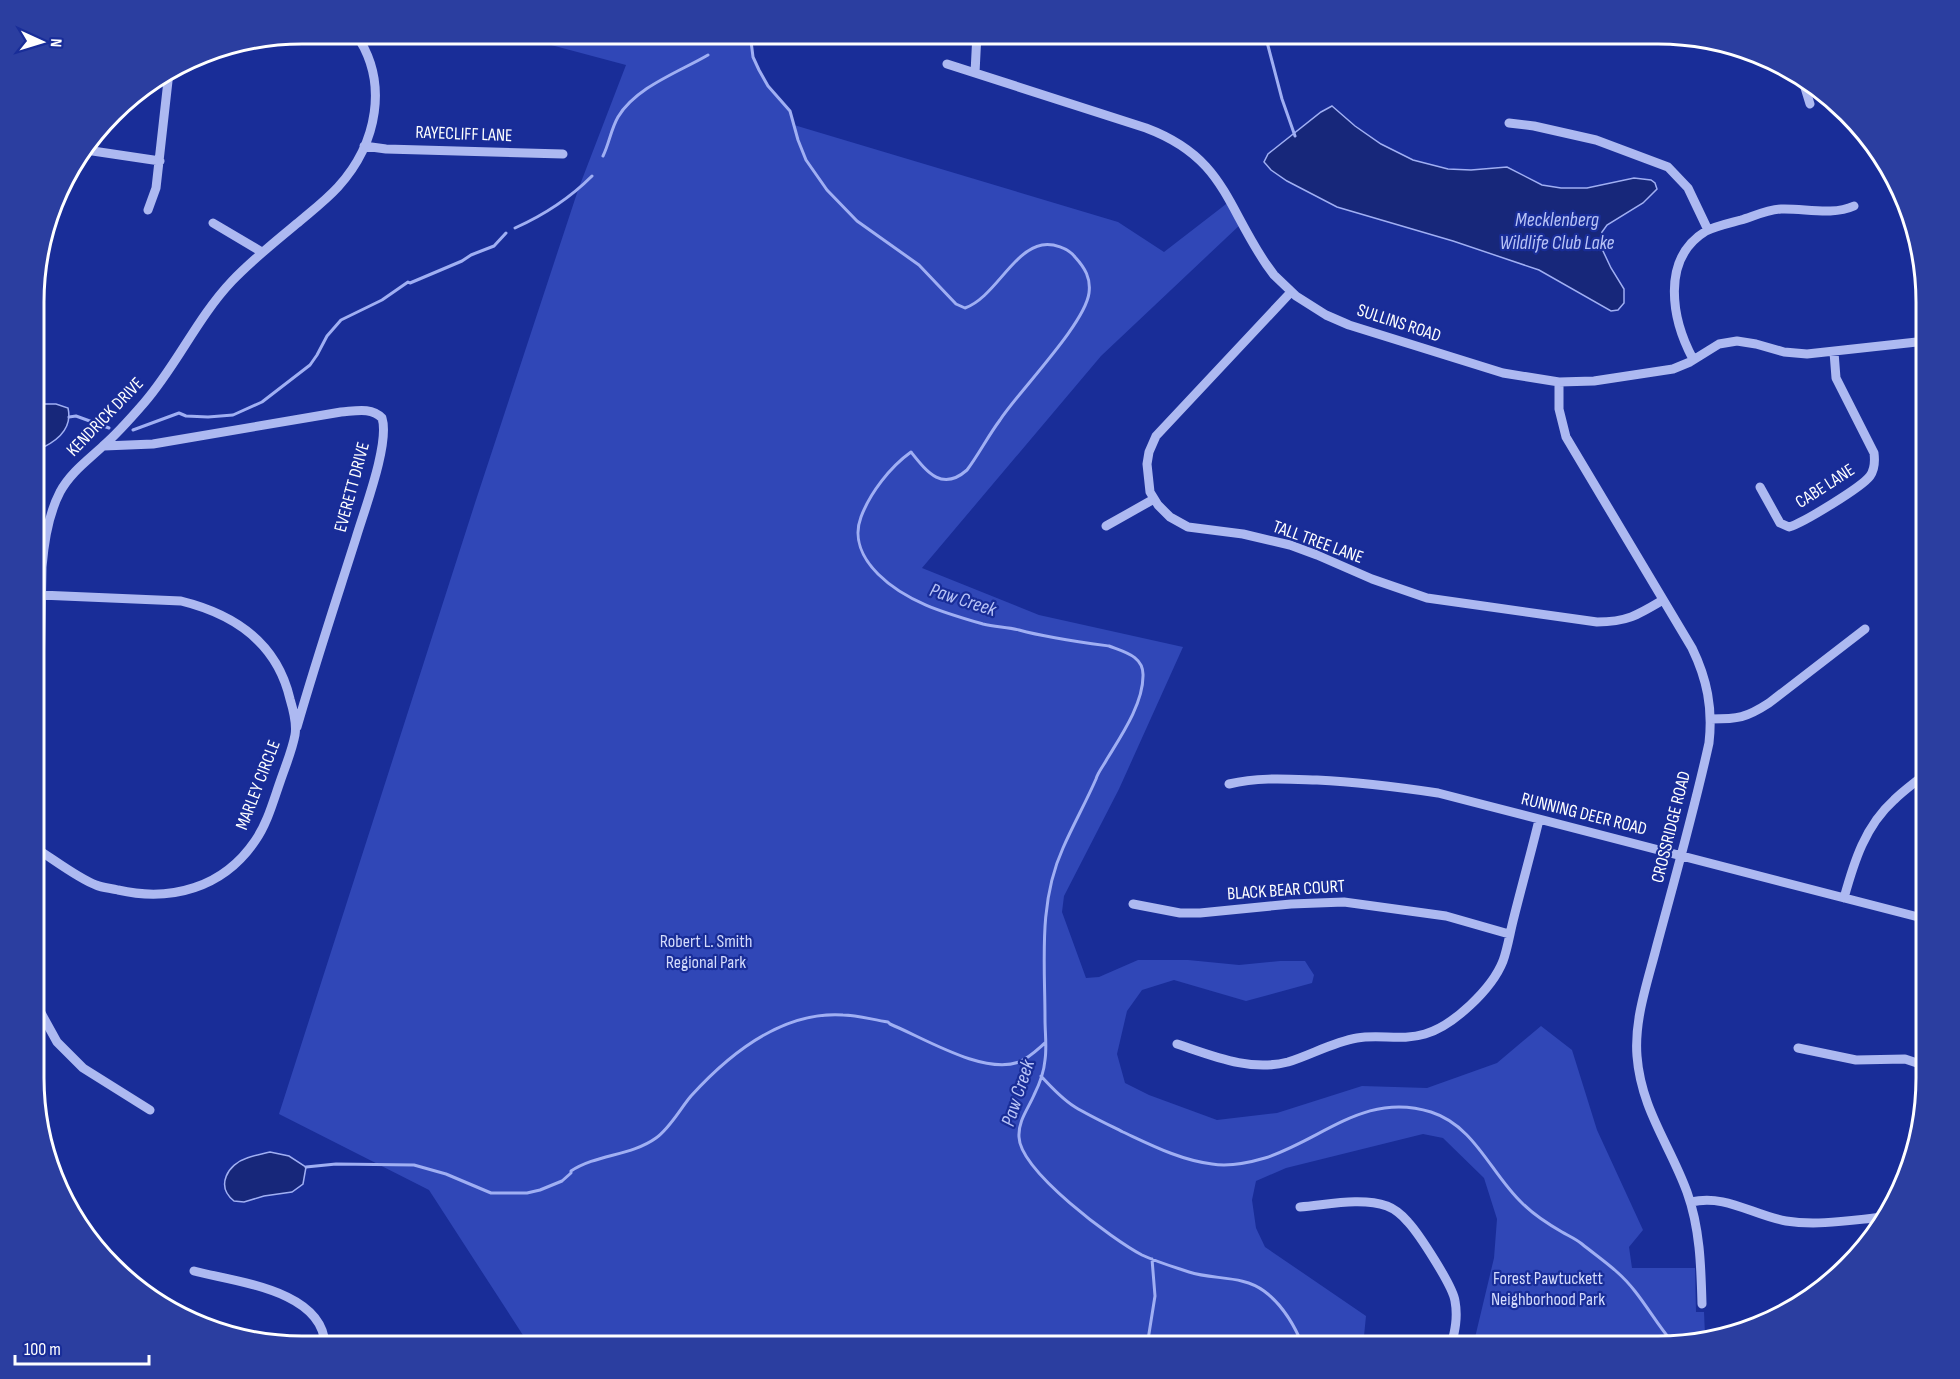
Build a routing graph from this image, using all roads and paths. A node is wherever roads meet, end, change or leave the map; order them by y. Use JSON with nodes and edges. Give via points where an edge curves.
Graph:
{"nodes":[{"id":1,"x":361,"y":44,"type":"edge"},
{"id":2,"x":976,"y":44,"type":"edge"},
{"id":3,"x":947,"y":64,"type":"dead end"},
{"id":4,"x":975,"y":73,"type":"junction"},
{"id":5,"x":168,"y":81,"type":"edge"},
{"id":6,"x":1805,"y":89,"type":"edge"},
{"id":7,"x":1809,"y":104,"type":"dead end"},
{"id":8,"x":1509,"y":123,"type":"dead end"},
{"id":9,"x":364,"y":146,"type":"junction"},
{"id":10,"x":92,"y":151,"type":"edge"},
{"id":11,"x":563,"y":154,"type":"dead end"},
{"id":12,"x":160,"y":161,"type":"junction"},
{"id":13,"x":1854,"y":206,"type":"dead end"},
{"id":14,"x":148,"y":210,"type":"dead end"},
{"id":15,"x":213,"y":224,"type":"dead end"},
{"id":16,"x":1708,"y":230,"type":"junction"},
{"id":17,"x":262,"y":252,"type":"junction"},
{"id":18,"x":1291,"y":292,"type":"junction"},
{"id":19,"x":1916,"y":342,"type":"edge"},
{"id":20,"x":1834,"y":352,"type":"junction"},
{"id":21,"x":1693,"y":359,"type":"junction"},
{"id":22,"x":1559,"y":382,"type":"junction"},
{"id":23,"x":104,"y":446,"type":"junction"},
{"id":24,"x":1760,"y":487,"type":"dead end"},
{"id":25,"x":1154,"y":499,"type":"junction"},
{"id":26,"x":1106,"y":526,"type":"dead end"},
{"id":27,"x":44,"y":547,"type":"edge"},
{"id":28,"x":44,"y":595,"type":"edge"},
{"id":29,"x":1663,"y":600,"type":"junction"},
{"id":30,"x":1865,"y":629,"type":"dead end"},
{"id":31,"x":1711,"y":719,"type":"junction"},
{"id":32,"x":296,"y":733,"type":"junction"},
{"id":33,"x":1916,"y":782,"type":"edge"},
{"id":34,"x":1229,"y":784,"type":"dead end"},
{"id":35,"x":1539,"y":820,"type":"junction"},
{"id":36,"x":44,"y":855,"type":"edge"},
{"id":37,"x":1680,"y":856,"type":"junction"},
{"id":38,"x":185,"y":892,"type":"joint"},
{"id":39,"x":1844,"y":898,"type":"junction"},
{"id":40,"x":1133,"y":904,"type":"dead end"},
{"id":41,"x":1916,"y":916,"type":"edge"},
{"id":42,"x":1509,"y":934,"type":"junction"},
{"id":43,"x":44,"y":1019,"type":"edge"},
{"id":44,"x":1177,"y":1044,"type":"dead end"},
{"id":45,"x":1798,"y":1048,"type":"dead end"},
{"id":46,"x":1916,"y":1063,"type":"edge"},
{"id":47,"x":150,"y":1110,"type":"dead end"},
{"id":48,"x":1690,"y":1202,"type":"junction"},
{"id":49,"x":1300,"y":1207,"type":"dead end"},
{"id":50,"x":1875,"y":1218,"type":"edge"},
{"id":51,"x":194,"y":1271,"type":"dead end"},
{"id":52,"x":1702,"y":1304,"type":"dead end"},
{"id":53,"x":324,"y":1336,"type":"edge"},
{"id":54,"x":1453,"y":1336,"type":"edge"}],
"edges":[{"from":1,"to":9,"type":"street","name":"KENDRICK DRIVE","via":[[376,86],[373,121]]},
{"from":2,"to":4,"type":"street"},
{"from":3,"to":4,"type":"street","name":"SULLINS ROAD"},
{"from":4,"to":18,"type":"street","name":"SULLINS ROAD","via":[[1146,128],[1189,149],[1220,182],[1255,248],[1274,276]]},
{"from":5,"to":12,"type":"street"},
{"from":6,"to":7,"type":"street"},
{"from":8,"to":16,"type":"street","via":[[1596,140],[1668,167],[1688,188]]},
{"from":9,"to":11,"type":"street","name":"RAYECLIFF LANE"},
{"from":9,"to":17,"type":"street","name":"KENDRICK DRIVE","via":[[338,187]]},
{"from":10,"to":12,"type":"street"},
{"from":12,"to":14,"type":"street"},
{"from":13,"to":16,"type":"street","via":[[1839,210],[1773,210]]},
{"from":15,"to":17,"type":"street"},
{"from":16,"to":21,"type":"street","via":[[1682,255],[1674,281],[1682,336]]},
{"from":17,"to":23,"type":"street","name":"KENDRICK DRIVE","via":[[213,304],[160,384]]},
{"from":18,"to":22,"type":"street","name":"SULLINS ROAD","via":[[1349,325],[1495,371]]},
{"from":18,"to":25,"type":"street","via":[[1156,436],[1147,464]]},
{"from":19,"to":20,"type":"street","name":"SULLINS ROAD"},
{"from":20,"to":21,"type":"street","name":"SULLINS ROAD","via":[[1795,354],[1737,341],[1719,344]]},
{"from":20,"to":24,"type":"street","name":"CABE LANE","via":[[1836,378],[1874,453],[1871,475],[1852,491],[1789,527],[1780,523]]},
{"from":21,"to":22,"type":"street","name":"SULLINS ROAD","via":[[1673,369],[1648,374]]},
{"from":22,"to":29,"type":"street","name":"CROSSRIDGE ROAD","via":[[1559,409],[1566,437]]},
{"from":23,"to":27,"type":"street","name":"KENDRICK DRIVE","via":[[61,490]]},
{"from":23,"to":32,"type":"street","name":"EVERETT DRIVE","via":[[153,444],[342,412],[369,410],[382,418],[384,431],[378,461]]},
{"from":25,"to":26,"type":"street"},
{"from":25,"to":29,"type":"street","name":"TALL TREE LANE","via":[[1170,517],[1188,527],[1290,545],[1403,591],[1449,602],[1615,622]]},
{"from":28,"to":32,"type":"street","name":"MARLEY CIRCLE","via":[[181,601],[231,619],[266,648],[279,669],[287,685]]},
{"from":29,"to":31,"type":"street","name":"CROSSRIDGE ROAD","via":[[1700,666]]},
{"from":30,"to":31,"type":"street","via":[[1753,714]]},
{"from":31,"to":37,"type":"street","name":"CROSSRIDGE ROAD","via":[[1706,756]]},
{"from":32,"to":38,"type":"street","name":"MARLEY CIRCLE","via":[[275,797],[255,841],[227,870]]},
{"from":33,"to":39,"type":"street","via":[[1874,823],[1856,859]]},
{"from":34,"to":35,"type":"street","name":"RUNNING DEER ROAD","via":[[1260,778],[1379,785],[1438,793]]},
{"from":35,"to":37,"type":"street","name":"RUNNING DEER ROAD"},
{"from":35,"to":42,"type":"street"},
{"from":36,"to":38,"type":"street","name":"KENDRICK DRIVE","via":[[95,885],[136,894]]},
{"from":37,"to":39,"type":"street","name":"RUNNING DEER ROAD"},
{"from":37,"to":48,"type":"street","name":"CROSSRIDGE ROAD","via":[[1639,1019],[1637,1056],[1649,1109]]},
{"from":39,"to":41,"type":"street","name":"RUNNING DEER ROAD"},
{"from":40,"to":42,"type":"street","name":"BLACK BEAR COURT","via":[[1200,913],[1344,902],[1446,916]]},
{"from":42,"to":44,"type":"street","via":[[1502,963],[1485,990],[1434,1031],[1403,1038],[1357,1038],[1270,1065],[1235,1063]]},
{"from":43,"to":47,"type":"street","via":[[75,1061]]},
{"from":45,"to":46,"type":"street","via":[[1856,1060],[1905,1059]]},
{"from":48,"to":50,"type":"street","via":[[1723,1200],[1768,1218],[1801,1222]]},
{"from":48,"to":52,"type":"street","name":"CROSSRIDGE ROAD","via":[[1698,1238]]},
{"from":49,"to":54,"type":"street","via":[[1368,1202],[1397,1212],[1414,1229],[1454,1295],[1457,1318]]},
{"from":51,"to":53,"type":"street","via":[[286,1296],[302,1304],[318,1321]]}]}
